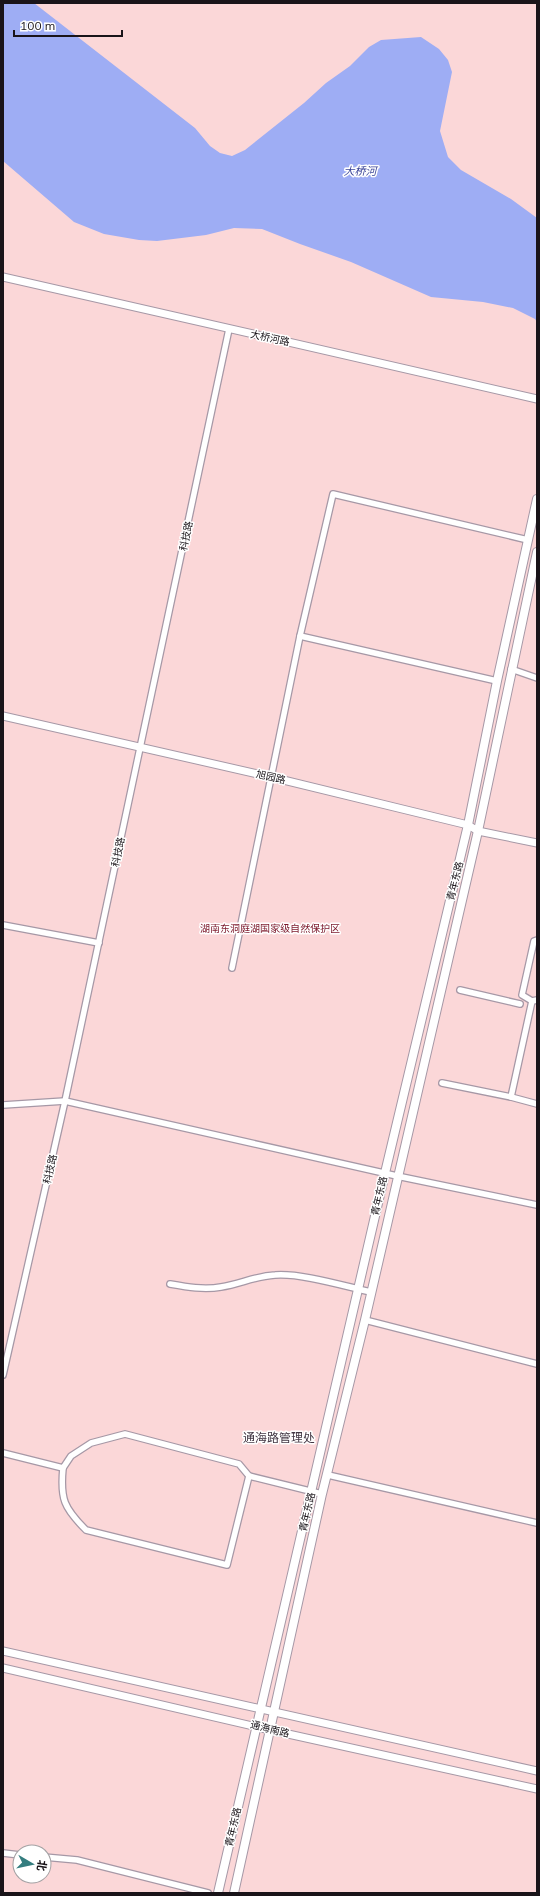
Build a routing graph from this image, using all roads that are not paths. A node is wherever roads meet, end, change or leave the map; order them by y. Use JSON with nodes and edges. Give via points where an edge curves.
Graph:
{"nodes":[{"id":1,"x":3,"y":277,"type":"edge"},
{"id":2,"x":229,"y":329,"type":"junction"},
{"id":3,"x":537,"y":399,"type":"edge"},
{"id":4,"x":537,"y":499,"type":"edge"},
{"id":5,"x":528,"y":540,"type":"junction"},
{"id":6,"x":537,"y":552,"type":"edge"},
{"id":7,"x":300,"y":636,"type":"junction"},
{"id":8,"x":511,"y":669,"type":"junction"},
{"id":9,"x":537,"y":678,"type":"edge"},
{"id":10,"x":497,"y":681,"type":"junction"},
{"id":11,"x":3,"y":716,"type":"edge"},
{"id":12,"x":140,"y":747,"type":"junction"},
{"id":13,"x":271,"y":777,"type":"junction"},
{"id":14,"x":468,"y":825,"type":"junction"},
{"id":15,"x":478,"y":830,"type":"junction"},
{"id":16,"x":537,"y":843,"type":"edge"},
{"id":17,"x":3,"y":925,"type":"edge"},
{"id":18,"x":537,"y":940,"type":"edge"},
{"id":19,"x":99,"y":943,"type":"junction"},
{"id":20,"x":232,"y":968,"type":"dead end"},
{"id":21,"x":460,"y":990,"type":"dead end"},
{"id":22,"x":522,"y":995,"type":"junction"},
{"id":23,"x":533,"y":1002,"type":"edge"},
{"id":24,"x":520,"y":1004,"type":"junction"},
{"id":25,"x":442,"y":1083,"type":"dead end"},
{"id":26,"x":511,"y":1097,"type":"junction"},
{"id":27,"x":65,"y":1101,"type":"junction"},
{"id":28,"x":537,"y":1104,"type":"edge"},
{"id":29,"x":3,"y":1105,"type":"edge"},
{"id":30,"x":384,"y":1173,"type":"junction"},
{"id":31,"x":397,"y":1176,"type":"junction"},
{"id":32,"x":537,"y":1205,"type":"edge"},
{"id":33,"x":170,"y":1284,"type":"dead end"},
{"id":34,"x":358,"y":1289,"type":"junction"},
{"id":35,"x":371,"y":1292,"type":"junction"},
{"id":36,"x":365,"y":1320,"type":"junction"},
{"id":37,"x":537,"y":1364,"type":"edge"},
{"id":38,"x":3,"y":1375,"type":"edge"},
{"id":39,"x":3,"y":1453,"type":"edge"},
{"id":40,"x":63,"y":1468,"type":"junction"},
{"id":41,"x":328,"y":1475,"type":"junction"},
{"id":42,"x":249,"y":1476,"type":"junction"},
{"id":43,"x":312,"y":1491,"type":"junction"},
{"id":44,"x":322,"y":1494,"type":"junction"},
{"id":45,"x":537,"y":1523,"type":"edge"},
{"id":46,"x":3,"y":1651,"type":"edge"},
{"id":47,"x":3,"y":1668,"type":"edge"},
{"id":48,"x":260,"y":1710,"type":"junction"},
{"id":49,"x":273,"y":1712,"type":"junction"},
{"id":50,"x":256,"y":1725,"type":"junction"},
{"id":51,"x":270,"y":1730,"type":"junction"},
{"id":52,"x":537,"y":1771,"type":"edge"},
{"id":53,"x":537,"y":1789,"type":"edge"},
{"id":54,"x":52,"y":1858,"type":"edge"},
{"id":55,"x":208,"y":1893,"type":"edge"},
{"id":56,"x":218,"y":1893,"type":"edge"},
{"id":57,"x":234,"y":1893,"type":"edge"}],
"edges":[{"from":1,"to":2,"type":"street","name":"大桥河路"},
{"from":2,"to":3,"type":"street","name":"大桥河路"},
{"from":2,"to":12,"type":"street","name":"科技路"},
{"from":4,"to":5,"type":"main road","name":"青年东路"},
{"from":5,"to":7,"type":"street","via":[[332,494]]},
{"from":5,"to":10,"type":"main road","name":"青年东路"},
{"from":6,"to":8,"type":"main road","name":"青年东路"},
{"from":7,"to":10,"type":"street"},
{"from":7,"to":13,"type":"street"},
{"from":8,"to":9,"type":"street"},
{"from":8,"to":15,"type":"main road","name":"青年东路"},
{"from":10,"to":14,"type":"main road","name":"青年东路"},
{"from":11,"to":12,"type":"street","name":"旭园路"},
{"from":12,"to":13,"type":"street","name":"旭园路"},
{"from":12,"to":19,"type":"street","name":"科技路"},
{"from":13,"to":14,"type":"street","name":"旭园路"},
{"from":13,"to":20,"type":"street"},
{"from":14,"to":15,"type":"street","name":"旭园路"},
{"from":14,"to":30,"type":"main road","name":"青年东路"},
{"from":15,"to":16,"type":"street","name":"旭园路"},
{"from":15,"to":31,"type":"main road","name":"青年东路"},
{"from":17,"to":19,"type":"street"},
{"from":18,"to":22,"type":"street","via":[[534,941]]},
{"from":19,"to":27,"type":"street","name":"科技路"},
{"from":21,"to":24,"type":"street"},
{"from":22,"to":23,"type":"street"},
{"from":22,"to":24,"type":"street"},
{"from":23,"to":24,"type":"street"},
{"from":23,"to":26,"type":"street"},
{"from":25,"to":26,"type":"street"},
{"from":26,"to":28,"type":"street"},
{"from":27,"to":29,"type":"street"},
{"from":27,"to":30,"type":"street"},
{"from":27,"to":38,"type":"street","name":"科技路"},
{"from":30,"to":31,"type":"street"},
{"from":30,"to":34,"type":"main road","name":"青年东路"},
{"from":31,"to":32,"type":"street"},
{"from":31,"to":35,"type":"main road","name":"青年东路"},
{"from":33,"to":34,"type":"street","via":[[195,1288],[221,1287],[276,1274]]},
{"from":34,"to":35,"type":"street"},
{"from":34,"to":43,"type":"main road","name":"青年东路"},
{"from":35,"to":36,"type":"main road","name":"青年东路"},
{"from":36,"to":37,"type":"street"},
{"from":36,"to":41,"type":"main road","name":"青年东路"},
{"from":39,"to":40,"type":"street"},
{"from":40,"to":42,"type":"street","via":[[71,1456],[91,1443],[125,1434],[239,1464]]},
{"from":40,"to":42,"type":"street","via":[[63,1501],[86,1530],[227,1566]]},
{"from":41,"to":44,"type":"main road","name":"青年东路"},
{"from":41,"to":45,"type":"street"},
{"from":42,"to":43,"type":"street"},
{"from":43,"to":44,"type":"street"},
{"from":43,"to":48,"type":"main road","name":"青年东路"},
{"from":44,"to":49,"type":"main road","name":"青年东路"},
{"from":46,"to":48,"type":"street","name":"通海南路"},
{"from":47,"to":50,"type":"street","name":"通海南路"},
{"from":48,"to":49,"type":"street","name":"通海南路"},
{"from":48,"to":50,"type":"main road","name":"青年东路"},
{"from":49,"to":51,"type":"main road","name":"青年东路"},
{"from":49,"to":52,"type":"street","name":"通海南路"},
{"from":50,"to":51,"type":"street","name":"通海南路"},
{"from":50,"to":56,"type":"main road","name":"青年东路"},
{"from":51,"to":53,"type":"street","name":"通海南路"},
{"from":51,"to":57,"type":"main road","name":"青年东路"},
{"from":54,"to":55,"type":"street","via":[[77,1860]]}]}
